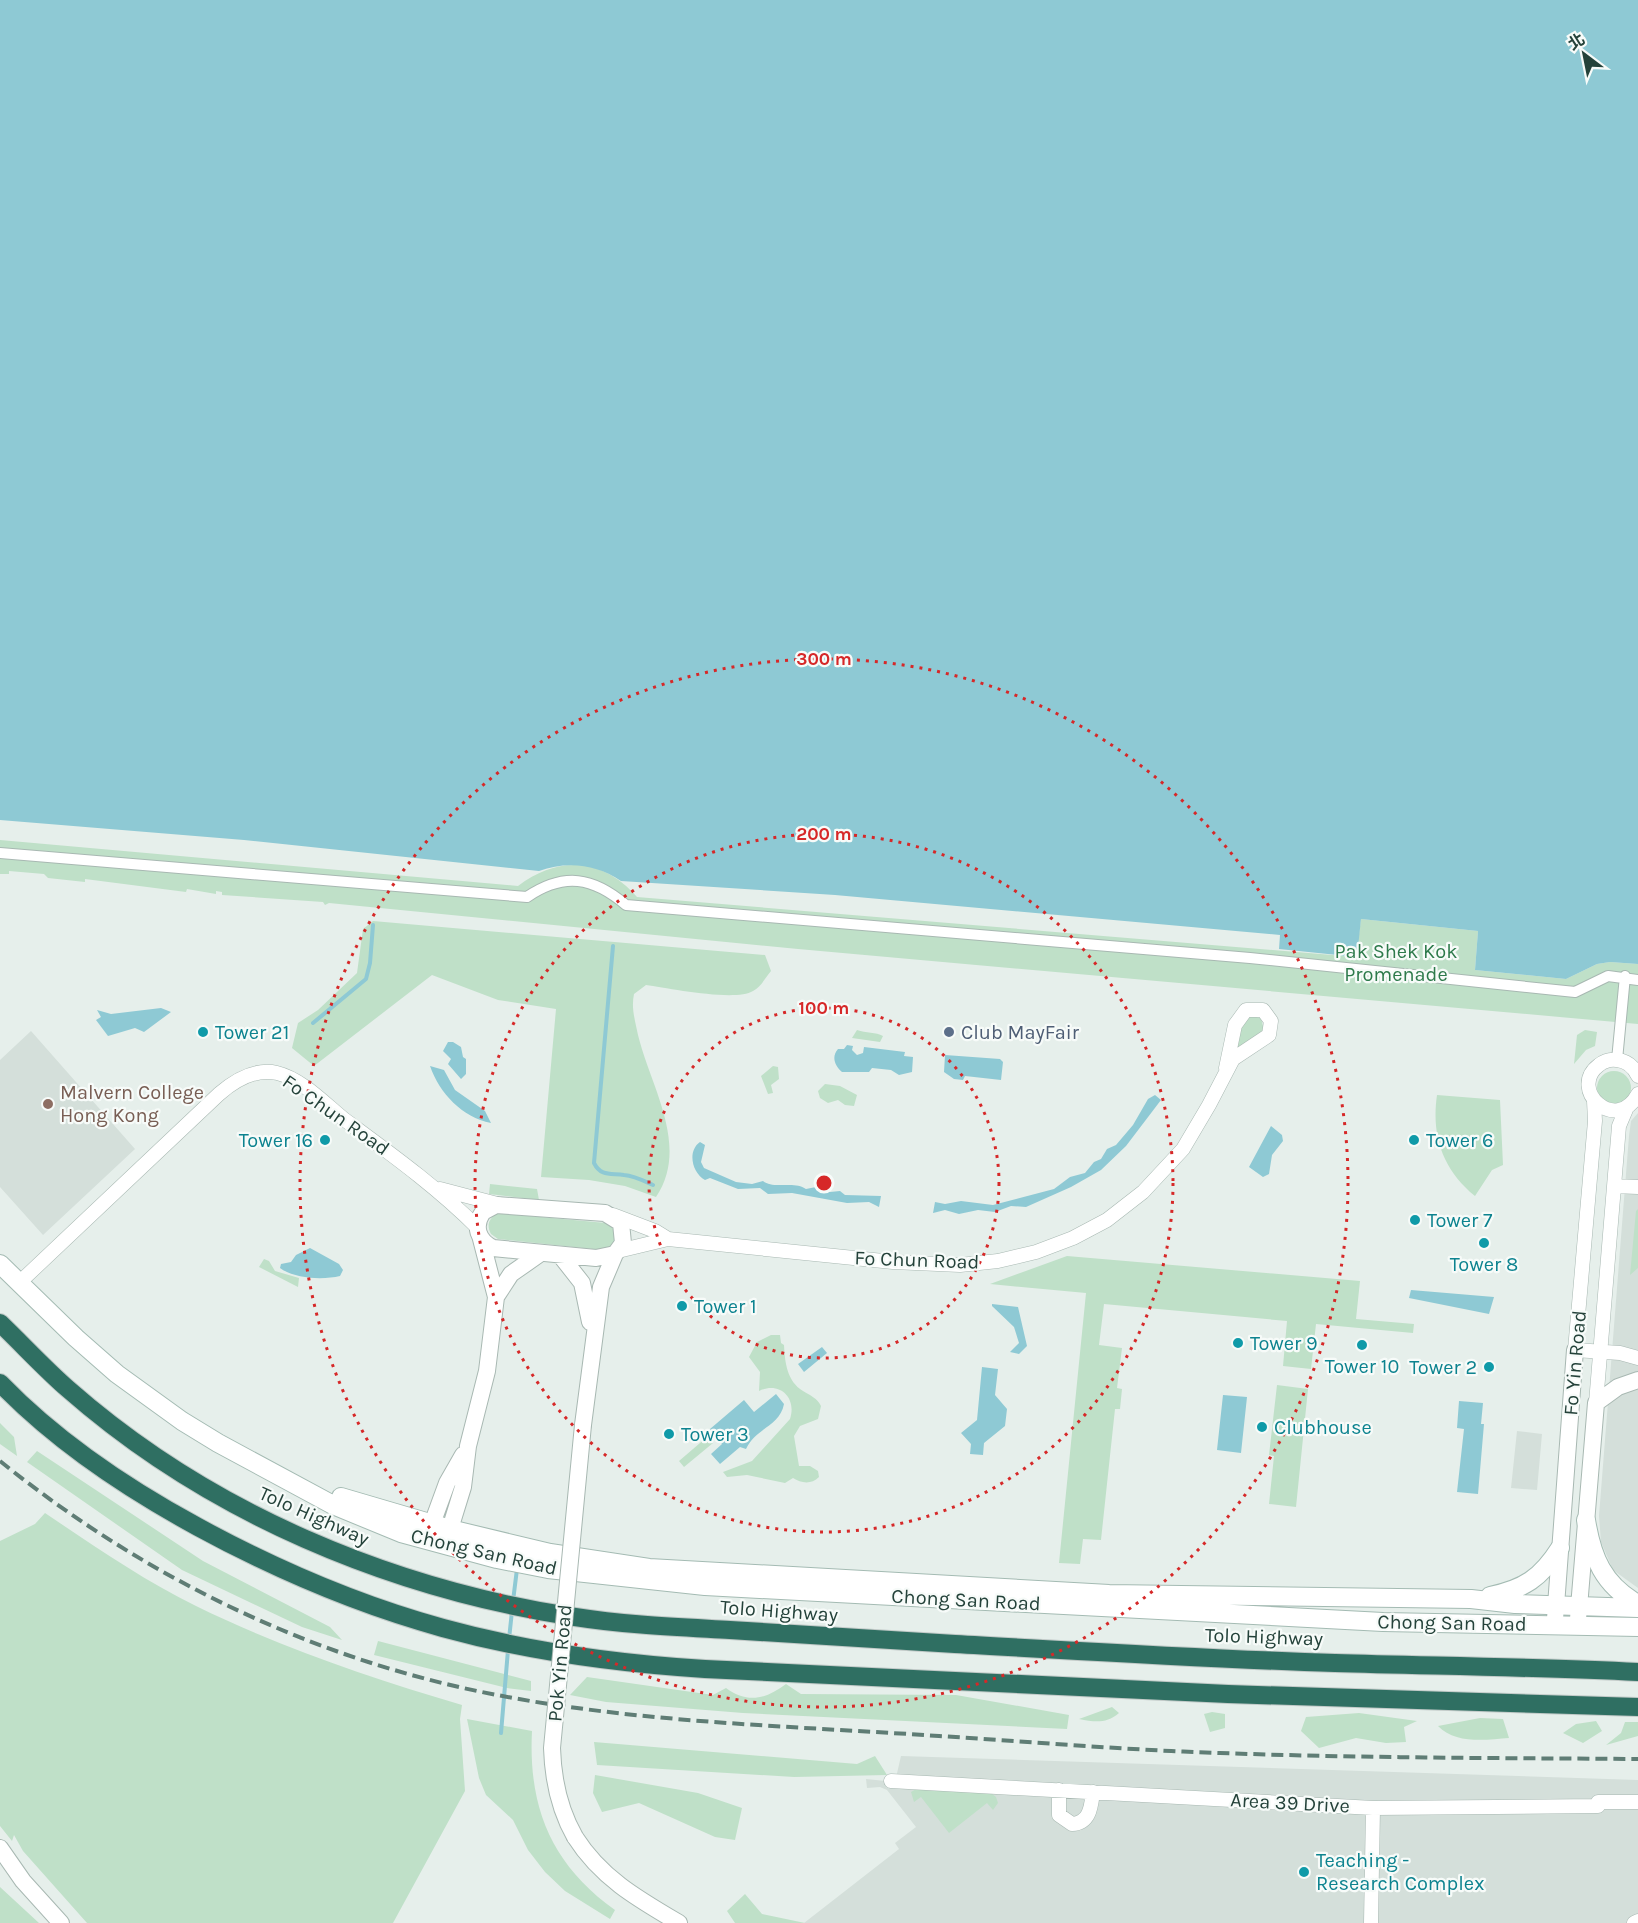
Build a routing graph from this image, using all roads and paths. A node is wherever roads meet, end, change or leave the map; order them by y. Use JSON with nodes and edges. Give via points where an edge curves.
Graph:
{"nodes":[{"id":1,"x":0,"y":853,"type":"edge"},
{"id":2,"x":1624,"y":976,"type":"junction"},
{"id":3,"x":1638,"y":980,"type":"edge"},
{"id":4,"x":1617,"y":1060,"type":"junction"},
{"id":5,"x":1226,"y":1068,"type":"dead end"},
{"id":6,"x":1638,"y":1076,"type":"edge"},
{"id":7,"x":1638,"y":1094,"type":"edge"},
{"id":8,"x":1594,"y":1101,"type":"junction"},
{"id":9,"x":1627,"y":1107,"type":"junction"},
{"id":10,"x":1614,"y":1186,"type":"junction"},
{"id":11,"x":1638,"y":1187,"type":"edge"},
{"id":12,"x":435,"y":1188,"type":"junction"},
{"id":13,"x":501,"y":1205,"type":"junction"},
{"id":14,"x":605,"y":1213,"type":"junction"},
{"id":15,"x":479,"y":1233,"type":"junction"},
{"id":16,"x":668,"y":1239,"type":"junction"},
{"id":17,"x":616,"y":1252,"type":"junction"},
{"id":18,"x":541,"y":1253,"type":"junction"},
{"id":19,"x":560,"y":1255,"type":"junction"},
{"id":20,"x":0,"y":1264,"type":"edge"},
{"id":21,"x":20,"y":1283,"type":"junction"},
{"id":22,"x":495,"y":1297,"type":"junction"},
{"id":23,"x":0,"y":1323,"type":"edge"},
{"id":24,"x":591,"y":1349,"type":"junction"},
{"id":25,"x":1575,"y":1350,"type":"junction"},
{"id":26,"x":1600,"y":1352,"type":"junction"},
{"id":27,"x":1638,"y":1358,"type":"edge"},
{"id":28,"x":1638,"y":1380,"type":"edge"},
{"id":29,"x":0,"y":1383,"type":"edge"},
{"id":30,"x":1596,"y":1403,"type":"junction"},
{"id":31,"x":468,"y":1446,"type":"junction"},
{"id":32,"x":1586,"y":1520,"type":"junction"},
{"id":33,"x":428,"y":1532,"type":"junction"},
{"id":34,"x":447,"y":1538,"type":"junction"},
{"id":35,"x":1560,"y":1548,"type":"junction"},
{"id":36,"x":549,"y":1561,"type":"junction"},
{"id":37,"x":1471,"y":1599,"type":"junction"},
{"id":38,"x":1556,"y":1605,"type":"junction"},
{"id":39,"x":1579,"y":1606,"type":"junction"},
{"id":40,"x":1638,"y":1606,"type":"edge"},
{"id":41,"x":1554,"y":1626,"type":"junction"},
{"id":42,"x":1577,"y":1626,"type":"junction"},
{"id":43,"x":1638,"y":1627,"type":"edge"},
{"id":44,"x":1638,"y":1672,"type":"edge"},
{"id":45,"x":1638,"y":1707,"type":"edge"},
{"id":46,"x":891,"y":1781,"type":"dead end"},
{"id":47,"x":1059,"y":1790,"type":"junction"},
{"id":48,"x":1093,"y":1792,"type":"junction"},
{"id":49,"x":1638,"y":1802,"type":"edge"},
{"id":50,"x":1373,"y":1808,"type":"junction"},
{"id":51,"x":0,"y":1848,"type":"edge"},
{"id":52,"x":1638,"y":1921,"type":"edge"},
{"id":53,"x":61,"y":1923,"type":"edge"},
{"id":54,"x":679,"y":1923,"type":"edge"},
{"id":55,"x":1371,"y":1923,"type":"edge"},
{"id":56,"x":1634,"y":1923,"type":"edge"}],
"edges":[{"from":1,"to":2,"type":"street","via":[[527,897],[543,886],[578,880],[598,885],[627,905],[1250,958],[1575,992],[1595,980]]},
{"from":2,"to":3,"type":"street"},
{"from":2,"to":4,"type":"street"},
{"from":4,"to":6,"type":"street","via":[[1631,1066]]},
{"from":4,"to":8,"type":"street","name":"Fo Yin Road","via":[[1602,1063],[1592,1073],[1589,1087]]},
{"from":5,"to":16,"type":"street","name":"Fo Chun Road","via":[[1197,1127],[1164,1171],[1107,1220],[1036,1252],[960,1265]]},
{"from":7,"to":9,"type":"street","name":"Fo Yin Road"},
{"from":8,"to":9,"type":"street","via":[[1606,1109]]},
{"from":8,"to":25,"type":"street","name":"Fo Yin Road"},
{"from":9,"to":10,"type":"street","name":"Fo Yin Road","via":[[1619,1126]]},
{"from":10,"to":11,"type":"street"},
{"from":10,"to":26,"type":"street","name":"Fo Yin Road"},
{"from":12,"to":13,"type":"street","name":"Fo Chun Road"},
{"from":12,"to":15,"type":"street","name":"Fo Chun Road"},
{"from":12,"to":21,"type":"street","name":"Fo Chun Road","via":[[297,1082],[262,1071],[245,1076],[219,1094]]},
{"from":13,"to":14,"type":"street","name":"Fo Chun Road"},
{"from":13,"to":15,"type":"street","via":[[483,1212]]},
{"from":14,"to":16,"type":"street","name":"Fo Chun Road"},
{"from":14,"to":17,"type":"street","via":[[618,1219],[624,1228],[624,1240]]},
{"from":15,"to":18,"type":"street","name":"Fo Chun Road","via":[[487,1245]]},
{"from":15,"to":22,"type":"street"},
{"from":16,"to":17,"type":"street","name":"Fo Chun Road"},
{"from":17,"to":19,"type":"street","name":"Fo Chun Road","via":[[596,1258]]},
{"from":17,"to":24,"type":"street","name":"Pok Yin Road","via":[[601,1287]]},
{"from":18,"to":19,"type":"street","name":"Fo Chun Road"},
{"from":18,"to":22,"type":"street","via":[[511,1274]]},
{"from":19,"to":24,"type":"street","name":"Pok Yin Road","via":[[585,1290]]},
{"from":20,"to":21,"type":"main road","name":"Chong San Road"},
{"from":21,"to":33,"type":"main road","name":"Chong San Road","via":[[76,1338],[146,1396],[235,1453],[309,1491],[337,1496]]},
{"from":22,"to":31,"type":"street","via":[[487,1371]]},
{"from":23,"to":44,"type":"highway","name":"Tolo Highway","via":[[69,1390],[146,1449],[209,1490],[321,1545],[406,1578],[543,1612],[643,1624],[878,1640],[1226,1659]]},
{"from":24,"to":54,"type":"street","name":"Pok Yin Road","bridge":true,"via":[[553,1768],[560,1804],[575,1837],[593,1862],[615,1883]]},
{"from":25,"to":26,"type":"street"},
{"from":25,"to":35,"type":"street","name":"Fo Yin Road"},
{"from":26,"to":27,"type":"street"},
{"from":26,"to":30,"type":"street","name":"Fo Yin Road"},
{"from":28,"to":30,"type":"street","via":[[1618,1387]]},
{"from":29,"to":45,"type":"highway","via":[[42,1422],[134,1492],[304,1581],[393,1614],[539,1652],[705,1669],[1239,1694]]},
{"from":30,"to":32,"type":"street","name":"Fo Yin Road"},
{"from":31,"to":33,"type":"street","via":[[447,1483]]},
{"from":31,"to":34,"type":"street","via":[[463,1487]]},
{"from":32,"to":39,"type":"street","name":"Fo Yin Road"},
{"from":32,"to":40,"type":"main road","via":[[1601,1572]]},
{"from":33,"to":34,"type":"main road","name":"Chong San Road"},
{"from":34,"to":36,"type":"main road","name":"Chong San Road"},
{"from":35,"to":37,"type":"main road","via":[[1544,1570],[1524,1586]]},
{"from":35,"to":38,"type":"street","name":"Fo Yin Road"},
{"from":36,"to":37,"type":"main road","name":"Chong San Road","via":[[1109,1594]]},
{"from":36,"to":41,"type":"main road","name":"Chong San Road","via":[[705,1586],[1383,1622]]},
{"from":37,"to":38,"type":"main road","name":"Chong San Road"},
{"from":38,"to":39,"type":"main road","name":"Chong San Road"},
{"from":38,"to":41,"type":"street","name":"Fo Yin Road"},
{"from":39,"to":40,"type":"main road","name":"Chong San Road"},
{"from":39,"to":42,"type":"street","name":"Fo Yin Road"},
{"from":41,"to":42,"type":"main road","name":"Chong San Road"},
{"from":42,"to":43,"type":"main road","name":"Chong San Road"},
{"from":46,"to":47,"type":"street","name":"Area 39 Drive"},
{"from":47,"to":48,"type":"street","name":"Area 39 Drive"},
{"from":47,"to":48,"type":"street","via":[[1059,1815],[1072,1824],[1082,1822],[1088,1815]]},
{"from":48,"to":50,"type":"street","name":"Area 39 Drive"},
{"from":49,"to":50,"type":"street","via":[[1598,1802],[1598,1806]]},
{"from":50,"to":55,"type":"street","name":"Area 39 Drive"},
{"from":51,"to":53,"type":"street"},
{"from":52,"to":56,"type":"street"}]}
